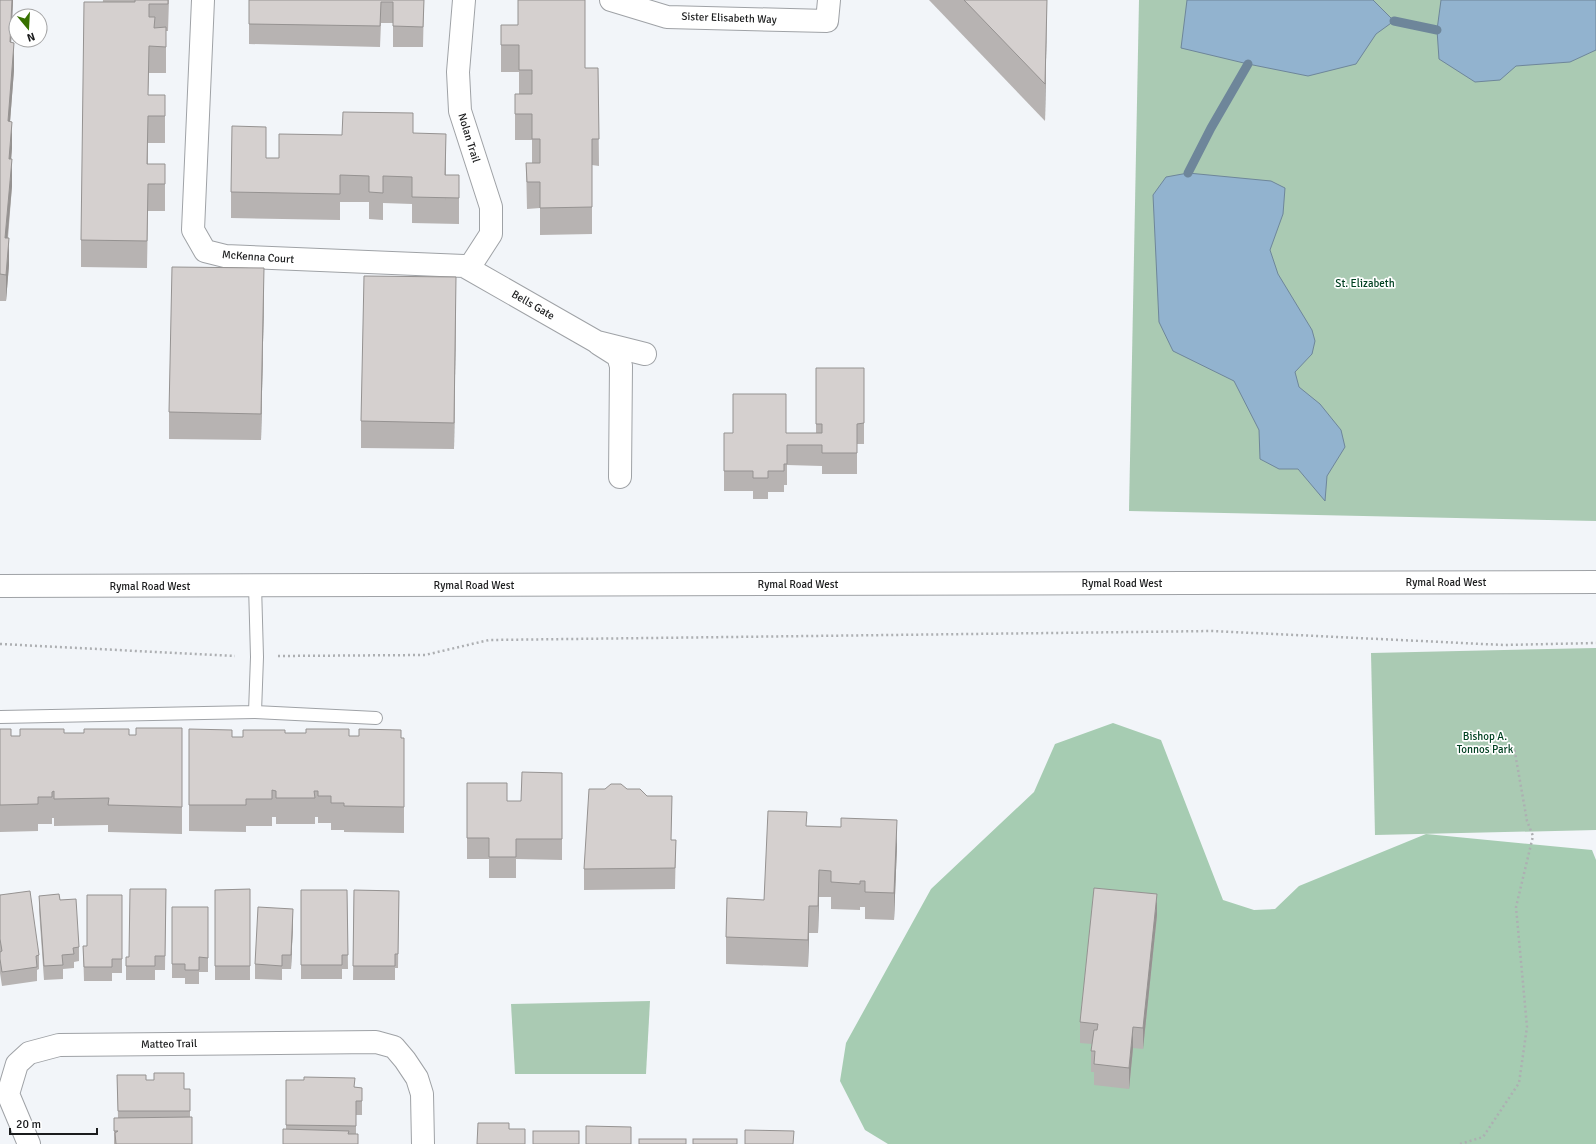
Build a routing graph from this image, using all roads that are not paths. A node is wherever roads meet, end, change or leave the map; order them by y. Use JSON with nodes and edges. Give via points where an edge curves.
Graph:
{"nodes":[{"id":1,"x":203,"y":0,"type":"edge"},
{"id":2,"x":464,"y":0,"type":"edge"},
{"id":3,"x":612,"y":0,"type":"edge"},
{"id":4,"x":829,"y":0,"type":"edge"},
{"id":5,"x":469,"y":268,"type":"junction"},
{"id":6,"x":596,"y":342,"type":"junction"},
{"id":7,"x":646,"y":354,"type":"dead end"},
{"id":8,"x":620,"y":477,"type":"dead end"},
{"id":9,"x":1596,"y":582,"type":"edge"},
{"id":10,"x":254,"y":585,"type":"junction"},
{"id":11,"x":0,"y":586,"type":"edge"},
{"id":12,"x":255,"y":712,"type":"junction"},
{"id":13,"x":0,"y":717,"type":"edge"},
{"id":14,"x":376,"y":718,"type":"dead end"},
{"id":15,"x":29,"y":1144,"type":"edge"},
{"id":16,"x":423,"y":1144,"type":"edge"}],
"edges":[{"from":1,"to":5,"type":"street","name":"McKenna Court","via":[[193,230],[205,251],[225,256]]},
{"from":2,"to":5,"type":"street","name":"Nolan Trail","via":[[458,72],[460,111],[491,207],[491,234]]},
{"from":3,"to":4,"type":"street","name":"Sister Elisabeth Way","via":[[667,17],[827,21]]},
{"from":5,"to":6,"type":"street","name":"Bells Gate"},
{"from":6,"to":7,"type":"street","name":"Bells Gate"},
{"from":6,"to":8,"type":"street","name":"Bells Gate","via":[[618,356],[621,366]]},
{"from":9,"to":10,"type":"street","name":"Rymal Road West"},
{"from":10,"to":11,"type":"street","name":"Rymal Road West"},
{"from":10,"to":12,"type":"lane","via":[[257,657]]},
{"from":12,"to":13,"type":"lane"},
{"from":12,"to":14,"type":"lane"},
{"from":15,"to":16,"type":"street","name":"Matteo Trail","via":[[8,1094],[17,1064],[28,1053],[59,1045],[376,1042],[394,1047],[417,1078],[422,1094]]}]}
